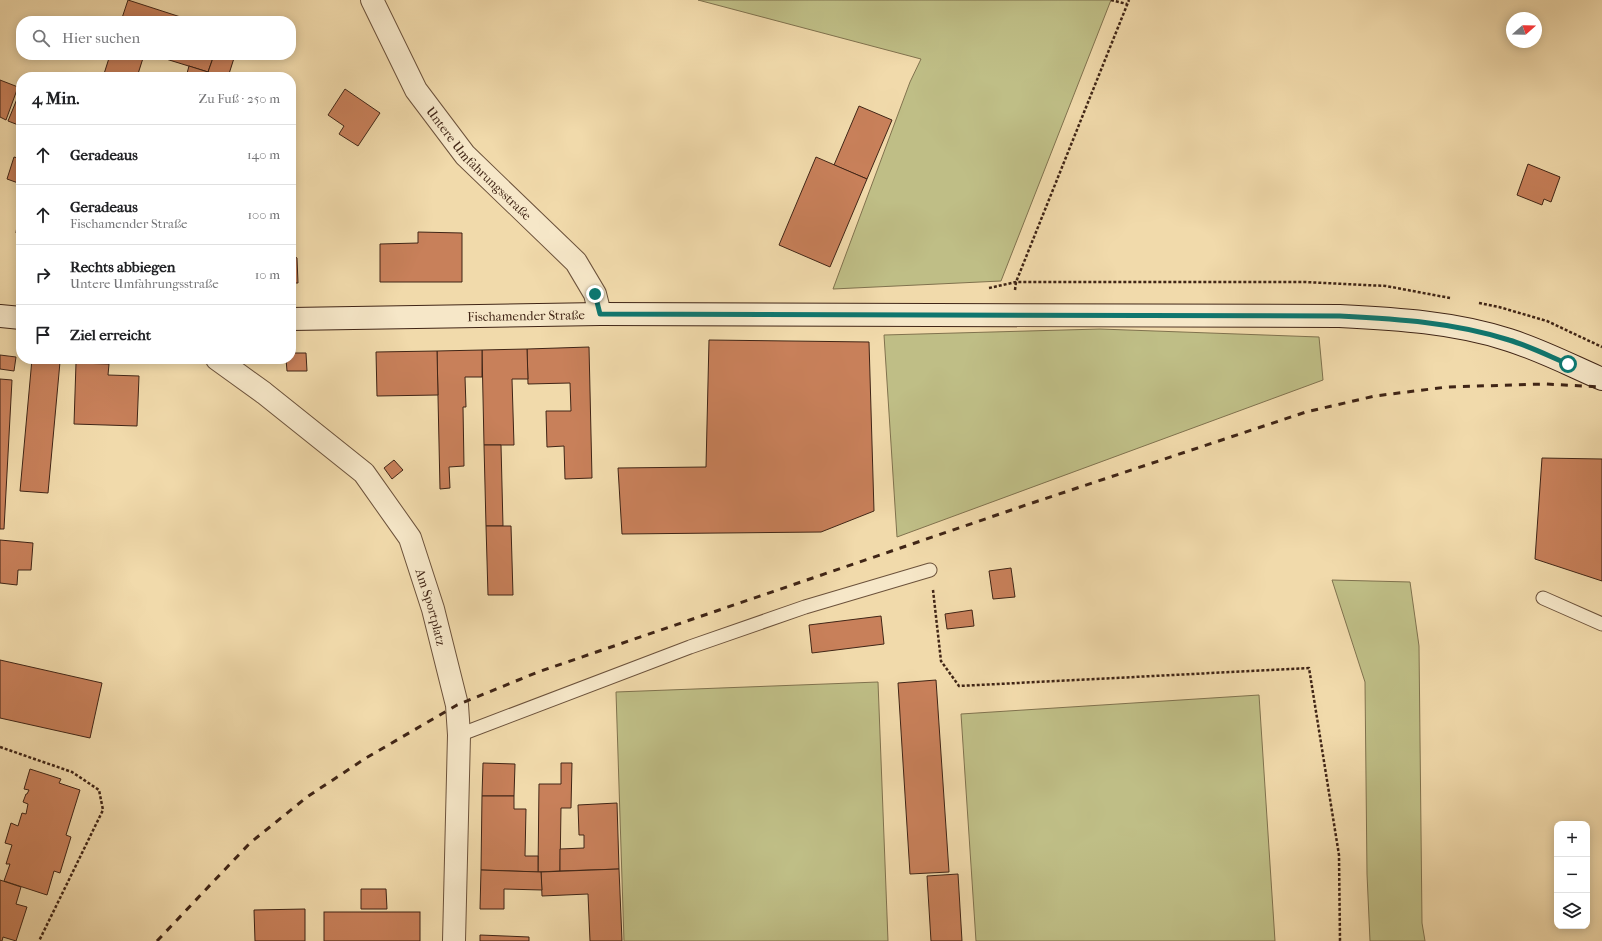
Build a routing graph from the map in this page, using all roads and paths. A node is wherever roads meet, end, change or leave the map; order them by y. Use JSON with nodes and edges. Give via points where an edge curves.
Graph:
{"nodes":[{"id":1,"x":372,"y":0,"type":"edge"},
{"id":2,"x":1111,"y":0,"type":"edge"},
{"id":3,"x":1129,"y":0,"type":"edge"},
{"id":4,"x":1127,"y":4,"type":"junction"},
{"id":5,"x":1016,"y":282,"type":"dead end"},
{"id":6,"x":600,"y":314,"type":"junction"},
{"id":7,"x":0,"y":316,"type":"edge"},
{"id":8,"x":16,"y":318,"type":"edge"},
{"id":9,"x":296,"y":318,"type":"edge"},
{"id":10,"x":224,"y":364,"type":"edge"},
{"id":11,"x":1602,"y":379,"type":"edge"},
{"id":12,"x":930,"y":570,"type":"joint"},
{"id":13,"x":1543,"y":598,"type":"dead end"},
{"id":14,"x":1602,"y":624,"type":"edge"},
{"id":15,"x":459,"y":735,"type":"junction"},
{"id":16,"x":0,"y":747,"type":"edge"},
{"id":17,"x":39,"y":941,"type":"edge"},
{"id":18,"x":454,"y":941,"type":"edge"},
{"id":19,"x":1340,"y":941,"type":"edge"}],
"edges":[{"from":1,"to":6,"type":"main road","name":"Untere Umfahrungsstraße","via":[[416,90],[465,155],[576,262],[595,294]]},
{"from":2,"to":4,"type":"path"},
{"from":3,"to":4,"type":"path"},
{"from":4,"to":5,"type":"path"},
{"from":6,"to":9,"type":"main road","name":"Fischamender Straße"},
{"from":6,"to":11,"type":"main road","name":"Fischamender Straße","via":[[1001,314],[1384,318],[1433,323],[1509,340]]},
{"from":7,"to":8,"type":"main road"},
{"from":10,"to":15,"type":"main road","name":"Am Sportplatz","via":[[364,473],[410,538],[433,609],[457,705]]},
{"from":12,"to":15,"type":"lane","via":[[798,609],[690,647]]},
{"from":12,"to":19,"type":"path","via":[[941,660],[959,686],[1309,668],[1339,855]]},
{"from":13,"to":14,"type":"lane"},
{"from":15,"to":18,"type":"main road","name":"Am Sportplatz"},
{"from":16,"to":17,"type":"path","via":[[72,772],[99,790],[103,810]]}]}
